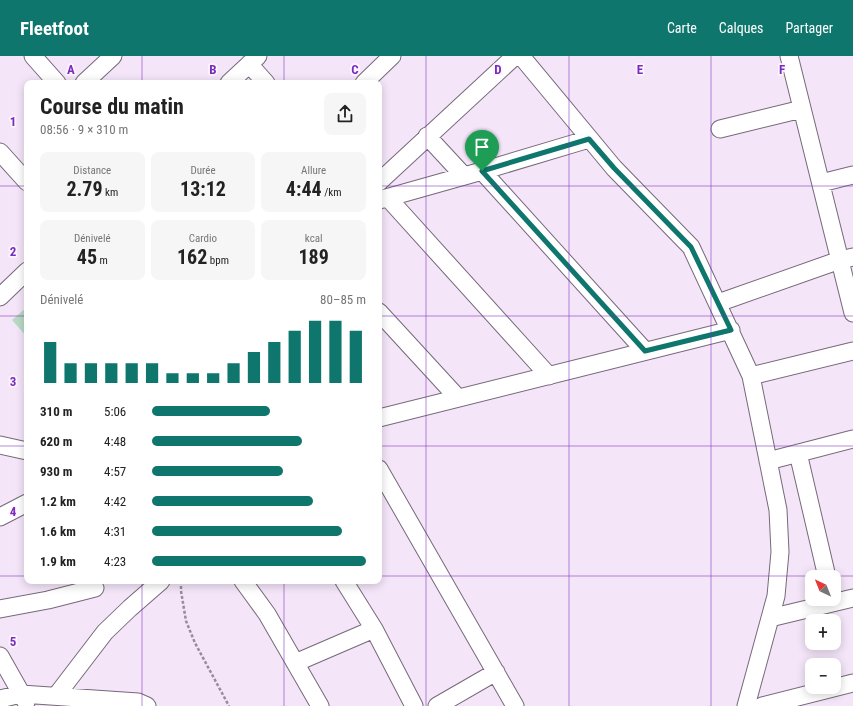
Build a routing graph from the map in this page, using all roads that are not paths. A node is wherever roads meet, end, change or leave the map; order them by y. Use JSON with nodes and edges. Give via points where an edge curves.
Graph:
{"nodes":[{"id":1,"x":33,"y":56,"type":"edge"},
{"id":2,"x":113,"y":56,"type":"edge"},
{"id":3,"x":392,"y":56,"type":"edge"},
{"id":4,"x":515,"y":56,"type":"edge"},
{"id":5,"x":521,"y":56,"type":"edge"},
{"id":6,"x":789,"y":56,"type":"edge"},
{"id":7,"x":253,"y":60,"type":"edge"},
{"id":8,"x":54,"y":80,"type":"edge"},
{"id":9,"x":87,"y":80,"type":"edge"},
{"id":10,"x":232,"y":80,"type":"edge"},
{"id":11,"x":264,"y":80,"type":"edge"},
{"id":12,"x":367,"y":80,"type":"edge"},
{"id":13,"x":802,"y":109,"type":"junction"},
{"id":14,"x":720,"y":129,"type":"dead end"},
{"id":15,"x":427,"y":136,"type":"junction"},
{"id":16,"x":589,"y":139,"type":"junction"},
{"id":17,"x":0,"y":152,"type":"edge"},
{"id":18,"x":482,"y":171,"type":"junction"},
{"id":19,"x":853,"y":175,"type":"edge"},
{"id":20,"x":464,"y":176,"type":"junction"},
{"id":21,"x":24,"y":179,"type":"edge"},
{"id":22,"x":382,"y":179,"type":"edge"},
{"id":23,"x":821,"y":183,"type":"junction"},
{"id":24,"x":383,"y":199,"type":"edge"},
{"id":25,"x":846,"y":259,"type":"edge"},
{"id":26,"x":24,"y":273,"type":"edge"},
{"id":27,"x":3,"y":287,"type":"edge"},
{"id":28,"x":718,"y":303,"type":"junction"},
{"id":29,"x":853,"y":312,"type":"edge"},
{"id":30,"x":382,"y":315,"type":"edge"},
{"id":31,"x":731,"y":330,"type":"junction"},
{"id":32,"x":645,"y":351,"type":"junction"},
{"id":33,"x":853,"y":351,"type":"edge"},
{"id":34,"x":549,"y":376,"type":"junction"},
{"id":35,"x":751,"y":376,"type":"junction"},
{"id":36,"x":458,"y":398,"type":"junction"},
{"id":37,"x":382,"y":417,"type":"edge"},
{"id":38,"x":853,"y":439,"type":"edge"},
{"id":39,"x":0,"y":445,"type":"edge"},
{"id":40,"x":24,"y":451,"type":"edge"},
{"id":41,"x":798,"y":453,"type":"junction"},
{"id":42,"x":768,"y":461,"type":"junction"},
{"id":43,"x":382,"y":474,"type":"edge"},
{"id":44,"x":24,"y":505,"type":"edge"},
{"id":45,"x":0,"y":517,"type":"edge"},
{"id":46,"x":825,"y":570,"type":"edge"},
{"id":47,"x":158,"y":584,"type":"edge"},
{"id":48,"x":245,"y":584,"type":"edge"},
{"id":49,"x":346,"y":584,"type":"edge"},
{"id":50,"x":95,"y":588,"type":"dead end"},
{"id":51,"x":853,"y":598,"type":"edge"},
{"id":52,"x":841,"y":600,"type":"edge"},
{"id":53,"x":814,"y":606,"type":"edge"},
{"id":54,"x":0,"y":608,"type":"edge"},
{"id":55,"x":770,"y":618,"type":"junction"},
{"id":56,"x":374,"y":629,"type":"junction"},
{"id":57,"x":0,"y":656,"type":"edge"},
{"id":58,"x":295,"y":664,"type":"junction"},
{"id":59,"x":496,"y":672,"type":"junction"},
{"id":60,"x":853,"y":683,"type":"edge"},
{"id":61,"x":56,"y":696,"type":"junction"},
{"id":62,"x":0,"y":699,"type":"edge"},
{"id":63,"x":24,"y":700,"type":"edge"},
{"id":64,"x":147,"y":706,"type":"edge"},
{"id":65,"x":320,"y":706,"type":"edge"},
{"id":66,"x":414,"y":706,"type":"edge"},
{"id":67,"x":437,"y":706,"type":"edge"},
{"id":68,"x":515,"y":706,"type":"edge"},
{"id":69,"x":746,"y":706,"type":"edge"},
{"id":70,"x":762,"y":706,"type":"edge"}],
"edges":[{"from":1,"to":8,"type":"street"},
{"from":2,"to":9,"type":"street"},
{"from":3,"to":12,"type":"street"},
{"from":4,"to":15,"type":"street"},
{"from":5,"to":16,"type":"street"},
{"from":6,"to":13,"type":"street"},
{"from":7,"to":10,"type":"street"},
{"from":7,"to":11,"type":"street"},
{"from":13,"to":14,"type":"street"},
{"from":13,"to":23,"type":"street"},
{"from":15,"to":20,"type":"street"},
{"from":15,"to":22,"type":"street"},
{"from":16,"to":18,"type":"street"},
{"from":16,"to":28,"type":"street","via":[[691,247]]},
{"from":17,"to":21,"type":"street"},
{"from":18,"to":20,"type":"street"},
{"from":18,"to":32,"type":"street"},
{"from":19,"to":23,"type":"street"},
{"from":20,"to":24,"type":"street"},
{"from":23,"to":25,"type":"street"},
{"from":24,"to":34,"type":"street"},
{"from":25,"to":28,"type":"street"},
{"from":25,"to":29,"type":"street"},
{"from":26,"to":27,"type":"street"},
{"from":28,"to":31,"type":"street"},
{"from":30,"to":36,"type":"street"},
{"from":31,"to":32,"type":"street"},
{"from":31,"to":35,"type":"street"},
{"from":32,"to":34,"type":"street"},
{"from":33,"to":35,"type":"street"},
{"from":34,"to":36,"type":"street"},
{"from":35,"to":42,"type":"street"},
{"from":36,"to":37,"type":"street"},
{"from":38,"to":41,"type":"street"},
{"from":39,"to":40,"type":"street"},
{"from":41,"to":42,"type":"street"},
{"from":41,"to":46,"type":"street"},
{"from":42,"to":55,"type":"street","via":[[778,510],[780,552],[776,596]]},
{"from":43,"to":59,"type":"street"},
{"from":44,"to":45,"type":"street"},
{"from":47,"to":61,"type":"street","via":[[105,632]]},
{"from":48,"to":58,"type":"street","via":[[267,614]]},
{"from":49,"to":56,"type":"street"},
{"from":50,"to":54,"type":"street","via":[[48,600]]},
{"from":51,"to":52,"type":"street"},
{"from":53,"to":55,"type":"street"},
{"from":55,"to":69,"type":"street"},
{"from":56,"to":58,"type":"street"},
{"from":56,"to":66,"type":"street"},
{"from":57,"to":63,"type":"street"},
{"from":58,"to":65,"type":"street"},
{"from":59,"to":67,"type":"street"},
{"from":59,"to":68,"type":"street"},
{"from":60,"to":70,"type":"street"},
{"from":61,"to":63,"type":"street"},
{"from":61,"to":64,"type":"street","via":[[138,702]]},
{"from":62,"to":63,"type":"street"}]}
